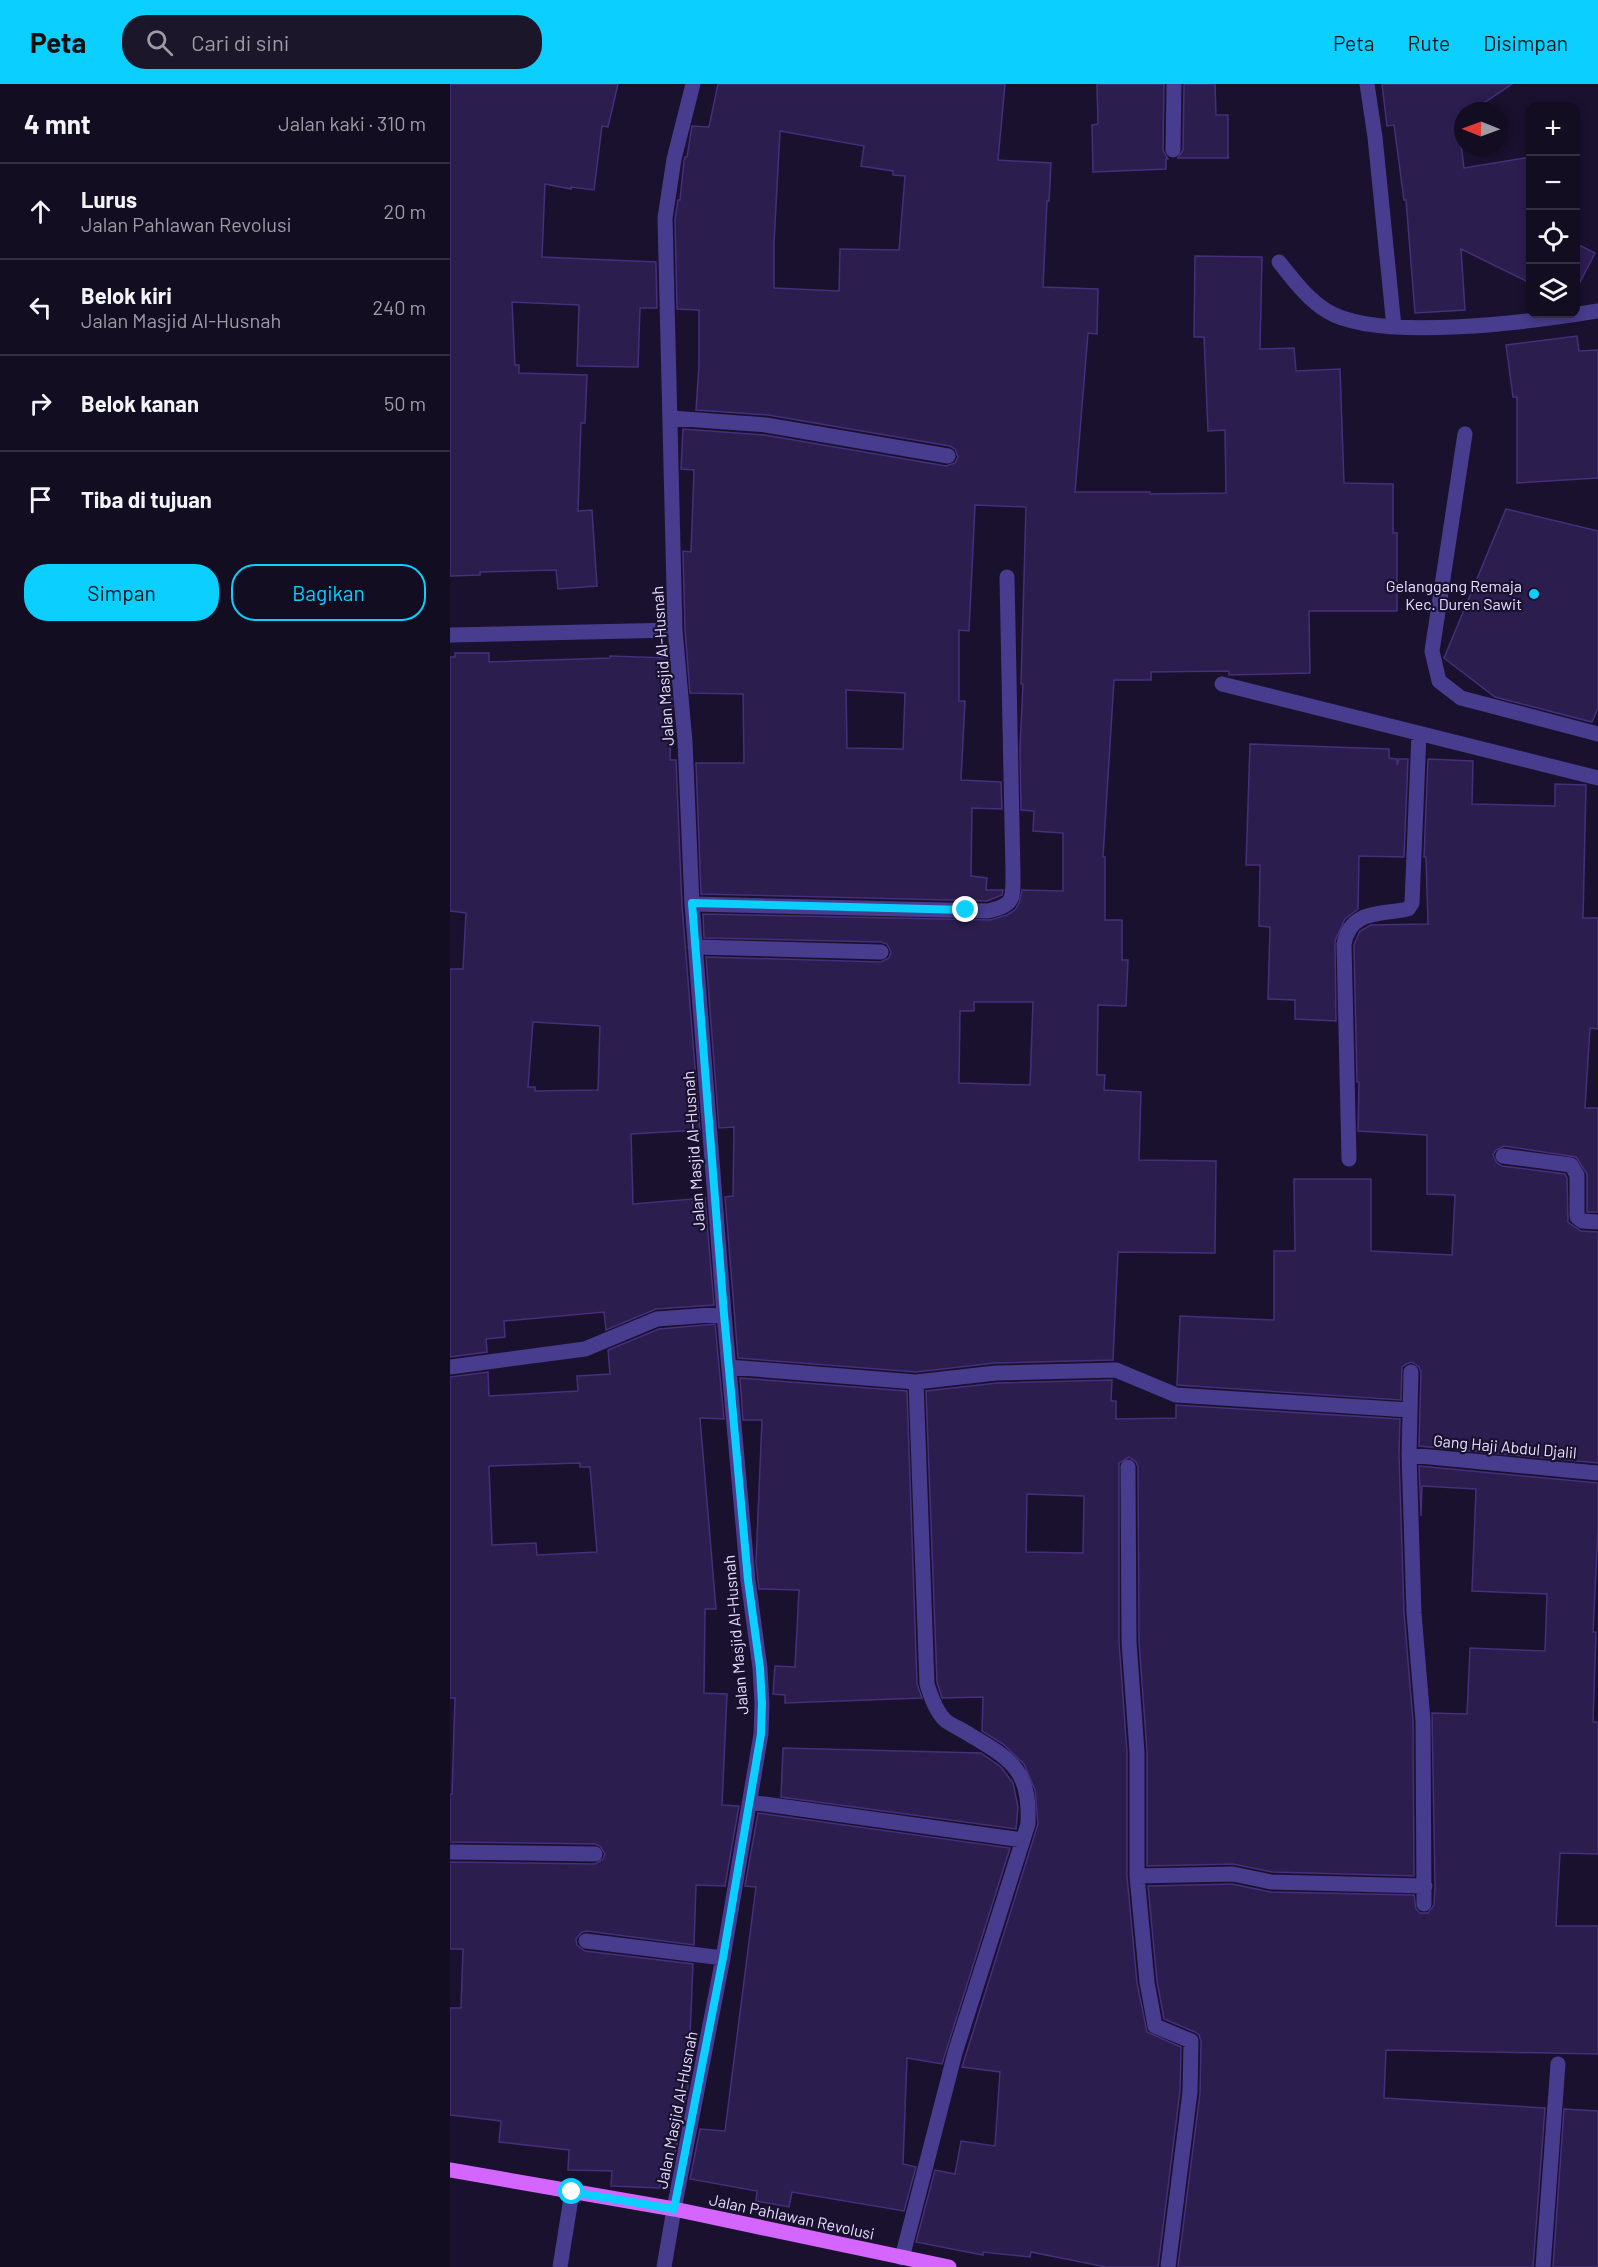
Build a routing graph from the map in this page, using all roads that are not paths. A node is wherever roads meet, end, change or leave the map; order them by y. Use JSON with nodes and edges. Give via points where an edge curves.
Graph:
{"nodes":[{"id":1,"x":693,"y":84,"type":"edge"},
{"id":2,"x":1174,"y":84,"type":"edge"},
{"id":3,"x":1367,"y":84,"type":"edge"},
{"id":4,"x":1173,"y":150,"type":"dead end"},
{"id":5,"x":1280,"y":262,"type":"dead end"},
{"id":6,"x":1598,"y":311,"type":"edge"},
{"id":7,"x":1394,"y":327,"type":"junction"},
{"id":8,"x":671,"y":418,"type":"junction"},
{"id":9,"x":1465,"y":435,"type":"dead end"},
{"id":10,"x":948,"y":456,"type":"dead end"},
{"id":11,"x":1007,"y":577,"type":"dead end"},
{"id":12,"x":675,"y":630,"type":"junction"},
{"id":13,"x":450,"y":635,"type":"edge"},
{"id":14,"x":1222,"y":684,"type":"dead end"},
{"id":15,"x":1419,"y":733,"type":"junction"},
{"id":16,"x":1598,"y":734,"type":"edge"},
{"id":17,"x":1598,"y":778,"type":"edge"},
{"id":18,"x":692,"y":903,"type":"junction"},
{"id":19,"x":695,"y":947,"type":"junction"},
{"id":20,"x":881,"y":952,"type":"dead end"},
{"id":21,"x":1503,"y":1156,"type":"dead end"},
{"id":22,"x":1349,"y":1159,"type":"dead end"},
{"id":23,"x":1598,"y":1222,"type":"edge"},
{"id":24,"x":724,"y":1314,"type":"junction"},
{"id":25,"x":450,"y":1367,"type":"edge"},
{"id":26,"x":729,"y":1367,"type":"junction"},
{"id":27,"x":1411,"y":1372,"type":"dead end"},
{"id":28,"x":916,"y":1382,"type":"junction"},
{"id":29,"x":1409,"y":1410,"type":"junction"},
{"id":30,"x":1409,"y":1455,"type":"junction"},
{"id":31,"x":1128,"y":1467,"type":"dead end"},
{"id":32,"x":1598,"y":1473,"type":"edge"},
{"id":33,"x":750,"y":1802,"type":"junction"},
{"id":34,"x":1023,"y":1840,"type":"junction"},
{"id":35,"x":450,"y":1852,"type":"edge"},
{"id":36,"x":595,"y":1854,"type":"dead end"},
{"id":37,"x":1137,"y":1876,"type":"junction"},
{"id":38,"x":1425,"y":1886,"type":"junction"},
{"id":39,"x":1425,"y":1904,"type":"dead end"},
{"id":40,"x":586,"y":1941,"type":"dead end"},
{"id":41,"x":723,"y":1958,"type":"junction"},
{"id":42,"x":1558,"y":2064,"type":"dead end"},
{"id":43,"x":450,"y":2170,"type":"edge"},
{"id":44,"x":572,"y":2192,"type":"junction"},
{"id":45,"x":674,"y":2209,"type":"junction"},
{"id":46,"x":902,"y":2258,"type":"junction"},
{"id":47,"x":560,"y":2267,"type":"edge"},
{"id":48,"x":664,"y":2267,"type":"edge"},
{"id":49,"x":949,"y":2267,"type":"edge"},
{"id":50,"x":1168,"y":2267,"type":"edge"},
{"id":51,"x":1544,"y":2267,"type":"edge"}],
"edges":[{"from":1,"to":8,"type":"street","name":"Jalan Masjid Al-Husnah","via":[[674,159],[665,218]]},
{"from":2,"to":4,"type":"street"},
{"from":3,"to":7,"type":"street"},
{"from":5,"to":7,"type":"street","via":[[1299,288],[1327,311],[1355,322]]},
{"from":6,"to":7,"type":"street","via":[[1445,327]]},
{"from":8,"to":10,"type":"street","via":[[766,425]]},
{"from":8,"to":12,"type":"street","name":"Jalan Masjid Al-Husnah"},
{"from":9,"to":16,"type":"street","via":[[1432,651],[1438,681],[1461,698]]},
{"from":11,"to":18,"type":"street","via":[[1013,898],[1005,907],[988,910]]},
{"from":12,"to":13,"type":"street"},
{"from":12,"to":18,"type":"street","name":"Jalan Masjid Al-Husnah","via":[[685,742]]},
{"from":14,"to":15,"type":"street"},
{"from":15,"to":17,"type":"street"},
{"from":15,"to":22,"type":"street","via":[[1412,903],[1408,909],[1358,920],[1347,931],[1344,944]]},
{"from":18,"to":19,"type":"street","name":"Jalan Masjid Al-Husnah"},
{"from":19,"to":20,"type":"street"},
{"from":19,"to":24,"type":"street","name":"Jalan Masjid Al-Husnah"},
{"from":21,"to":23,"type":"street","via":[[1571,1165],[1578,1175],[1578,1220]]},
{"from":24,"to":25,"type":"street","via":[[657,1319],[585,1349]]},
{"from":24,"to":26,"type":"street","name":"Jalan Masjid Al-Husnah"},
{"from":26,"to":28,"type":"street"},
{"from":26,"to":33,"type":"street","name":"Jalan Masjid Al-Husnah","via":[[762,1704]]},
{"from":27,"to":29,"type":"street"},
{"from":28,"to":29,"type":"street","via":[[996,1373],[1116,1370],[1176,1395]]},
{"from":28,"to":34,"type":"street","via":[[927,1684],[945,1720],[1004,1754],[1021,1776],[1029,1798]]},
{"from":29,"to":30,"type":"street"},
{"from":30,"to":32,"type":"street","name":"Gang Haji Abdul Djalil"},
{"from":30,"to":38,"type":"street","via":[[1414,1612],[1424,1721]]},
{"from":31,"to":37,"type":"street"},
{"from":33,"to":34,"type":"street"},
{"from":33,"to":41,"type":"street","name":"Jalan Masjid Al-Husnah"},
{"from":34,"to":46,"type":"street","via":[[955,2053]]},
{"from":35,"to":36,"type":"street"},
{"from":37,"to":38,"type":"street","via":[[1233,1874],[1271,1882]]},
{"from":37,"to":50,"type":"street","via":[[1155,2026],[1191,2041],[1190,2092]]},
{"from":38,"to":39,"type":"street"},
{"from":40,"to":41,"type":"street"},
{"from":41,"to":45,"type":"street","name":"Jalan Masjid Al-Husnah"},
{"from":42,"to":51,"type":"street"},
{"from":43,"to":44,"type":"main road","name":"Jalan Pahlawan Revolusi"},
{"from":44,"to":45,"type":"main road","name":"Jalan Pahlawan Revolusi"},
{"from":44,"to":47,"type":"street"},
{"from":45,"to":46,"type":"main road","name":"Jalan Pahlawan Revolusi"},
{"from":45,"to":48,"type":"street","name":"Jalan Masjid Al-Husnah"},
{"from":46,"to":49,"type":"main road","name":"Jalan Pahlawan Revolusi"}]}
